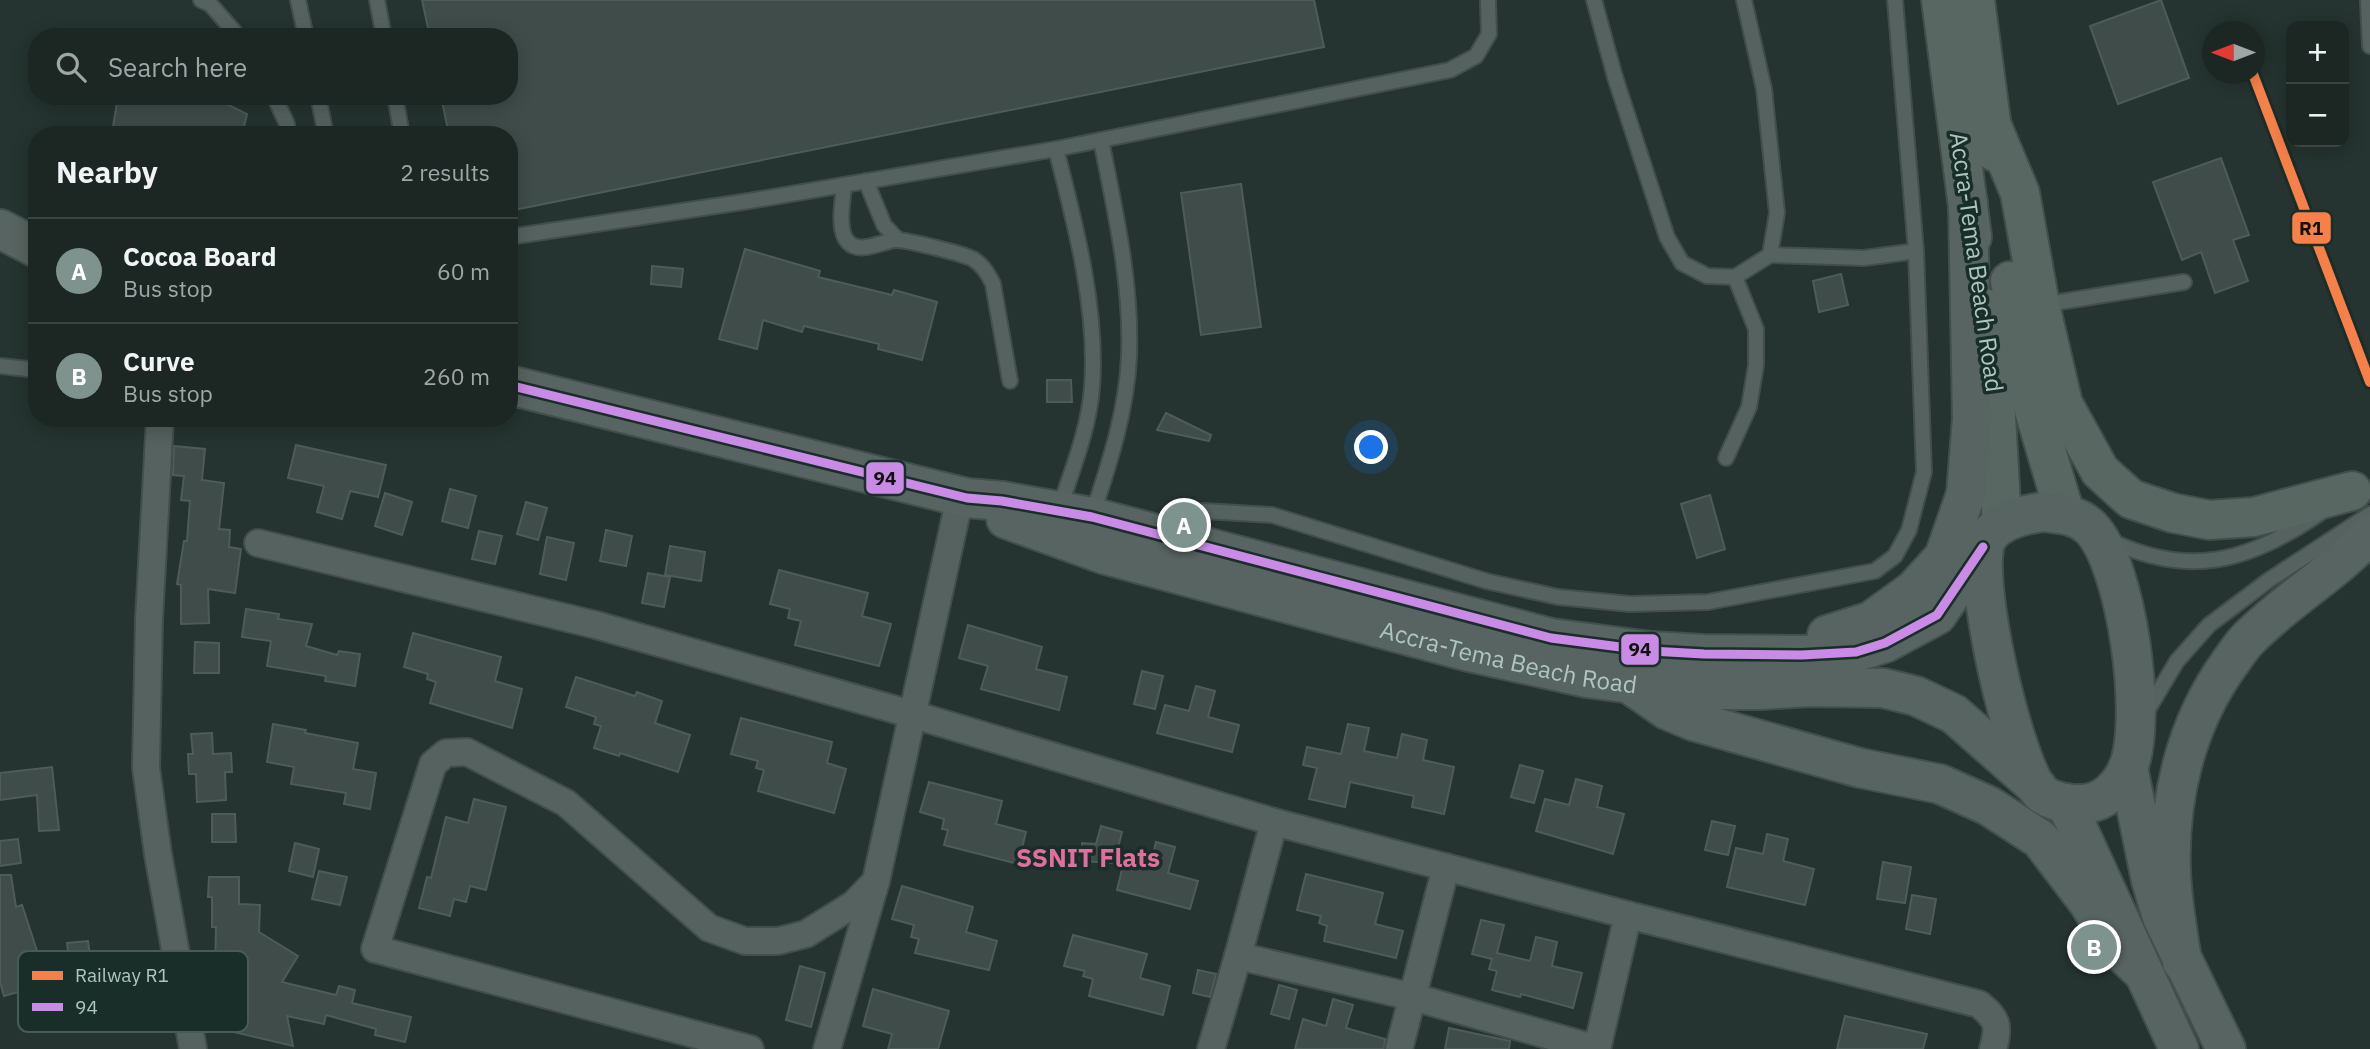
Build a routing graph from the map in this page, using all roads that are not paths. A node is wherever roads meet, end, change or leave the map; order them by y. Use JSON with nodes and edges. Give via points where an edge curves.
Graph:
{"nodes":[{"id":1,"x":201,"y":0,"type":"edge"},
{"id":2,"x":298,"y":0,"type":"edge"},
{"id":3,"x":377,"y":0,"type":"edge"},
{"id":4,"x":1488,"y":0,"type":"edge"},
{"id":5,"x":1594,"y":0,"type":"edge"},
{"id":6,"x":1744,"y":0,"type":"edge"},
{"id":7,"x":1895,"y":0,"type":"edge"},
{"id":8,"x":1941,"y":0,"type":"edge"},
{"id":9,"x":1975,"y":0,"type":"edge"},
{"id":10,"x":2368,"y":0,"type":"edge"},
{"id":11,"x":232,"y":28,"type":"edge"},
{"id":12,"x":304,"y":28,"type":"edge"},
{"id":13,"x":382,"y":28,"type":"edge"},
{"id":14,"x":2370,"y":46,"type":"edge"},
{"id":15,"x":278,"y":105,"type":"edge"},
{"id":16,"x":320,"y":105,"type":"edge"},
{"id":17,"x":396,"y":105,"type":"edge"},
{"id":18,"x":287,"y":126,"type":"edge"},
{"id":19,"x":324,"y":126,"type":"edge"},
{"id":20,"x":400,"y":126,"type":"edge"},
{"id":21,"x":1992,"y":126,"type":"junction"},
{"id":22,"x":1101,"y":140,"type":"junction"},
{"id":23,"x":1056,"y":149,"type":"junction"},
{"id":24,"x":866,"y":181,"type":"junction"},
{"id":25,"x":844,"y":185,"type":"junction"},
{"id":26,"x":1968,"y":203,"type":"junction"},
{"id":27,"x":0,"y":229,"type":"edge"},
{"id":28,"x":518,"y":236,"type":"edge"},
{"id":29,"x":897,"y":239,"type":"junction"},
{"id":30,"x":28,"y":243,"type":"edge"},
{"id":31,"x":1916,"y":251,"type":"junction"},
{"id":32,"x":1770,"y":255,"type":"junction"},
{"id":33,"x":1735,"y":277,"type":"junction"},
{"id":34,"x":2184,"y":282,"type":"dead end"},
{"id":35,"x":2040,"y":305,"type":"junction"},
{"id":36,"x":0,"y":366,"type":"edge"},
{"id":37,"x":28,"y":370,"type":"edge"},
{"id":38,"x":1010,"y":381,"type":"dead end"},
{"id":39,"x":518,"y":387,"type":"edge"},
{"id":40,"x":160,"y":427,"type":"edge"},
{"id":41,"x":1726,"y":458,"type":"dead end"},
{"id":42,"x":2361,"y":497,"type":"edge"},
{"id":43,"x":964,"y":498,"type":"junction"},
{"id":44,"x":1075,"y":513,"type":"junction"},
{"id":45,"x":2079,"y":523,"type":"junction"},
{"id":46,"x":1133,"y":529,"type":"junction"},
{"id":47,"x":2370,"y":534,"type":"edge"},
{"id":48,"x":1992,"y":536,"type":"junction"},
{"id":49,"x":258,"y":543,"type":"dead end"},
{"id":50,"x":1704,"y":654,"type":"junction"},
{"id":51,"x":1629,"y":684,"type":"junction"},
{"id":52,"x":911,"y":714,"type":"junction"},
{"id":53,"x":2132,"y":752,"type":"junction"},
{"id":54,"x":2051,"y":795,"type":"junction"},
{"id":55,"x":1274,"y":821,"type":"junction"},
{"id":56,"x":1446,"y":867,"type":"junction"},
{"id":57,"x":876,"y":881,"type":"junction"},
{"id":58,"x":1628,"y":915,"type":"junction"},
{"id":59,"x":176,"y":951,"type":"edge"},
{"id":60,"x":1238,"y":956,"type":"junction"},
{"id":61,"x":2182,"y":962,"type":"junction"},
{"id":62,"x":2144,"y":973,"type":"junction"},
{"id":63,"x":1413,"y":997,"type":"junction"},
{"id":64,"x":750,"y":1049,"type":"edge"},
{"id":65,"x":827,"y":1049,"type":"edge"},
{"id":66,"x":1211,"y":1049,"type":"edge"},
{"id":67,"x":1399,"y":1049,"type":"edge"},
{"id":68,"x":1597,"y":1049,"type":"edge"},
{"id":69,"x":1993,"y":1049,"type":"edge"},
{"id":70,"x":2179,"y":1049,"type":"edge"},
{"id":71,"x":2226,"y":1049,"type":"edge"}],
"edges":[{"from":1,"to":11,"type":"lane"},
{"from":2,"to":12,"type":"lane"},
{"from":3,"to":13,"type":"lane"},
{"from":4,"to":22,"type":"lane","via":[[1489,34],[1476,56],[1450,70]]},
{"from":5,"to":33,"type":"lane","via":[[1667,237],[1682,263],[1707,275]]},
{"from":6,"to":32,"type":"lane","via":[[1764,89],[1777,213]]},
{"from":7,"to":31,"type":"lane"},
{"from":8,"to":26,"type":"main road","name":"Accra-Tema Beach Road"},
{"from":9,"to":21,"type":"main road"},
{"from":10,"to":14,"type":"lane"},
{"from":15,"to":18,"type":"lane"},
{"from":16,"to":19,"type":"lane"},
{"from":17,"to":20,"type":"lane"},
{"from":21,"to":35,"type":"main road","via":[[2020,193]]},
{"from":21,"to":45,"type":"main road","via":[[2007,262],[2034,410]]},
{"from":22,"to":23,"type":"lane"},
{"from":22,"to":44,"type":"lane","via":[[1120,237],[1129,359],[1115,444]]},
{"from":23,"to":24,"type":"lane"},
{"from":23,"to":44,"type":"lane","via":[[1076,230],[1093,345],[1092,389]]},
{"from":24,"to":25,"type":"lane"},
{"from":24,"to":29,"type":"lane","via":[[884,225]]},
{"from":25,"to":28,"type":"lane"},
{"from":25,"to":29,"type":"lane","via":[[842,226],[850,244],[865,248]]},
{"from":26,"to":48,"type":"main road","name":"Accra-Tema Beach Road","via":[[1994,379]]},
{"from":26,"to":50,"type":"main road","via":[[1972,419],[1966,494],[1944,557],[1914,590],[1871,621],[1833,635],[1741,642]]},
{"from":27,"to":30,"type":"main road"},
{"from":29,"to":38,"type":"lane","via":[[975,260],[986,270],[993,284]]},
{"from":31,"to":32,"type":"lane","via":[[1864,258]]},
{"from":31,"to":46,"type":"lane","via":[[1924,472],[1909,530],[1895,556],[1875,571],[1707,602],[1630,604],[1558,597],[1486,581],[1272,515],[1204,511]]},
{"from":32,"to":33,"type":"lane"},
{"from":33,"to":41,"type":"lane","via":[[1756,329],[1756,365],[1749,407]]},
{"from":34,"to":35,"type":"lane"},
{"from":35,"to":42,"type":"main road","via":[[2063,404],[2100,471],[2132,499],[2209,520],[2254,517]]},
{"from":36,"to":37,"type":"lane"},
{"from":39,"to":43,"type":"main road","name":"Accra-Tema Beach Road"},
{"from":40,"to":59,"type":"street","via":[[146,768]]},
{"from":42,"to":45,"type":"lane","via":[[2254,551],[2201,561],[2144,555]]},
{"from":42,"to":53,"type":"lane","via":[[2269,580],[2209,625],[2154,697]]},
{"from":43,"to":44,"type":"main road","name":"Accra-Tema Beach Road"},
{"from":43,"to":51,"type":"main road","name":"Accra-Tema Beach Road","via":[[998,516],[1107,555],[1469,652]]},
{"from":43,"to":52,"type":"street"},
{"from":44,"to":46,"type":"main road","name":"Accra-Tema Beach Road"},
{"from":45,"to":48,"type":"main road","via":[[2042,512],[2023,515]]},
{"from":45,"to":53,"type":"main road","via":[[2116,574],[2134,668]]},
{"from":46,"to":50,"type":"main road","name":"Accra-Tema Beach Road","via":[[1551,638]]},
{"from":47,"to":61,"type":"main road","via":[[2348,558],[2290,600],[2246,641],[2211,690],[2190,737],[2173,808],[2171,873]]},
{"from":48,"to":50,"type":"main road","name":"Accra-Tema Beach Road","via":[[1937,615],[1885,643],[1856,652]]},
{"from":48,"to":54,"type":"main road","via":[[1984,587],[2008,714],[2023,761]]},
{"from":49,"to":52,"type":"street","via":[[596,625]]},
{"from":51,"to":54,"type":"main road","name":"Accra-Tema Beach Road","via":[[1729,690],[1862,687],[1916,696],[1954,714]]},
{"from":51,"to":62,"type":"main road","via":[[1658,705],[1693,721],[1860,768],[1940,783],[1989,806],[2040,839],[2116,947]]},
{"from":52,"to":55,"type":"street"},
{"from":52,"to":57,"type":"street"},
{"from":53,"to":54,"type":"main road","via":[[2114,789],[2097,802],[2081,804]]},
{"from":53,"to":61,"type":"main road","via":[[2151,880]]},
{"from":54,"to":62,"type":"main road","name":"Accra-Tema Beach Road"},
{"from":55,"to":56,"type":"street"},
{"from":55,"to":60,"type":"street"},
{"from":56,"to":58,"type":"street"},
{"from":56,"to":63,"type":"street"},
{"from":57,"to":64,"type":"street","via":[[854,905],[806,934],[778,941],[745,941],[709,928],[566,803],[467,752],[446,753],[433,764],[375,949]]},
{"from":57,"to":65,"type":"street"},
{"from":58,"to":68,"type":"street"},
{"from":58,"to":69,"type":"street","via":[[1979,1004],[1993,1016],[1997,1028]]},
{"from":60,"to":63,"type":"street"},
{"from":60,"to":66,"type":"street"},
{"from":61,"to":71,"type":"main road"},
{"from":62,"to":70,"type":"main road","name":"Accra-Tema Beach Road"},
{"from":63,"to":67,"type":"street"},
{"from":63,"to":68,"type":"street"}]}
